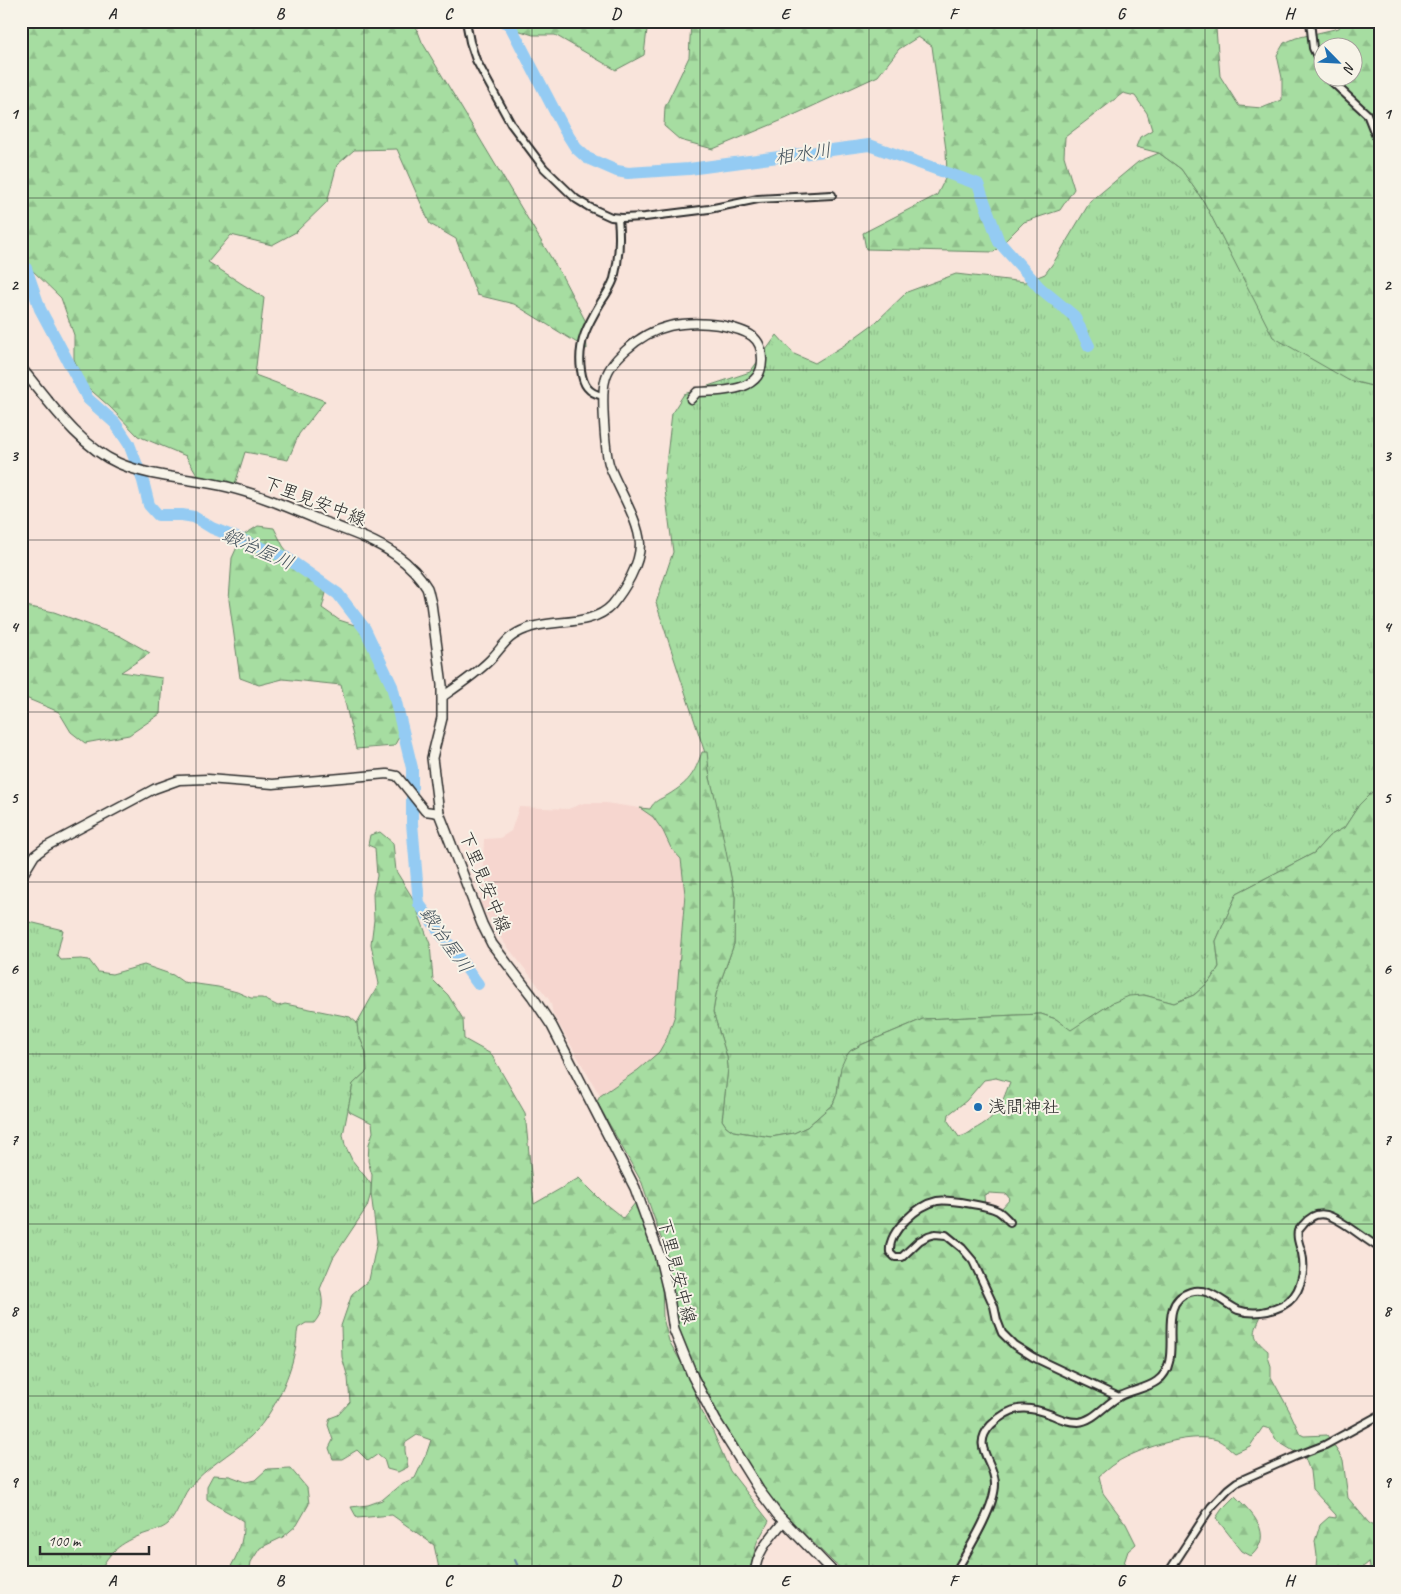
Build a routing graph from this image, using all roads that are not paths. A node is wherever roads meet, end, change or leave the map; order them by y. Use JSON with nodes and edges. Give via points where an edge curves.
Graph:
{"nodes":[{"id":1,"x":466,"y":21,"type":"edge"},
{"id":2,"x":1310,"y":21,"type":"edge"},
{"id":3,"x":1314,"y":50,"type":"edge"},
{"id":4,"x":1339,"y":88,"type":"edge"},
{"id":5,"x":1380,"y":147,"type":"edge"},
{"id":6,"x":832,"y":195,"type":"dead end"},
{"id":7,"x":618,"y":218,"type":"junction"},
{"id":8,"x":21,"y":368,"type":"edge"},
{"id":9,"x":603,"y":396,"type":"junction"},
{"id":10,"x":691,"y":399,"type":"dead end"},
{"id":11,"x":442,"y":697,"type":"junction"},
{"id":12,"x":439,"y":813,"type":"junction"},
{"id":13,"x":21,"y":878,"type":"edge"},
{"id":14,"x":1010,"y":1222,"type":"dead end"},
{"id":15,"x":1380,"y":1248,"type":"edge"},
{"id":16,"x":1119,"y":1397,"type":"junction"},
{"id":17,"x":1380,"y":1415,"type":"edge"},
{"id":18,"x":784,"y":1521,"type":"junction"},
{"id":19,"x":755,"y":1573,"type":"edge"},
{"id":20,"x":834,"y":1573,"type":"edge"},
{"id":21,"x":955,"y":1573,"type":"edge"},
{"id":22,"x":1168,"y":1573,"type":"edge"}],
"edges":[{"from":1,"to":7,"type":"street","via":[[480,68],[511,124],[531,152],[576,199],[602,214]]},
{"from":2,"to":3,"type":"street"},
{"from":4,"to":5,"type":"street","via":[[1366,114]]},
{"from":6,"to":7,"type":"street","via":[[758,199],[687,213]]},
{"from":7,"to":9,"type":"street","via":[[614,279],[585,330],[579,360],[587,389]]},
{"from":8,"to":11,"type":"main road","name":"下里見安中線","via":[[76,433],[108,458],[149,472],[254,494],[368,539],[396,555],[427,589]]},
{"from":9,"to":10,"type":"street","via":[[609,370],[622,354],[648,333],[672,324],[701,322],[731,327],[752,336],[761,346],[763,361],[758,375],[749,384],[733,390],[697,392]]},
{"from":9,"to":11,"type":"street","via":[[609,464],[639,532],[640,547],[627,583],[611,606],[598,615],[528,628],[510,636],[489,660]]},
{"from":11,"to":12,"type":"main road","name":"下里見安中線","via":[[442,718],[432,758]]},
{"from":12,"to":13,"type":"street","via":[[425,811],[396,776],[387,774],[273,784],[179,780],[154,789],[47,846],[36,855]]},
{"from":12,"to":18,"type":"main road","name":"下里見安中線","via":[[492,944],[552,1026],[635,1188],[660,1254],[674,1330],[693,1377],[759,1490]]},
{"from":14,"to":16,"type":"street","via":[[994,1210],[954,1201],[937,1201],[905,1220],[892,1238],[890,1252],[895,1257],[902,1257],[928,1236],[946,1235],[973,1261],[994,1306],[1002,1333],[1014,1345]]},
{"from":15,"to":16,"type":"street","via":[[1333,1217],[1317,1214],[1309,1218],[1298,1231],[1304,1265],[1303,1276],[1292,1298],[1272,1310],[1250,1313],[1236,1309],[1211,1293],[1186,1293],[1173,1310],[1172,1349],[1164,1374],[1158,1381]]},
{"from":16,"to":21,"type":"street","via":[[1086,1420],[1065,1420],[1037,1409],[1023,1408],[1004,1415],[991,1426],[983,1436],[982,1444],[995,1486],[981,1528]]},
{"from":17,"to":22,"type":"street","via":[[1325,1445],[1237,1482],[1212,1507]]},
{"from":18,"to":19,"type":"street","via":[[761,1550]]},
{"from":18,"to":20,"type":"main road","name":"下里見安中線"}]}
